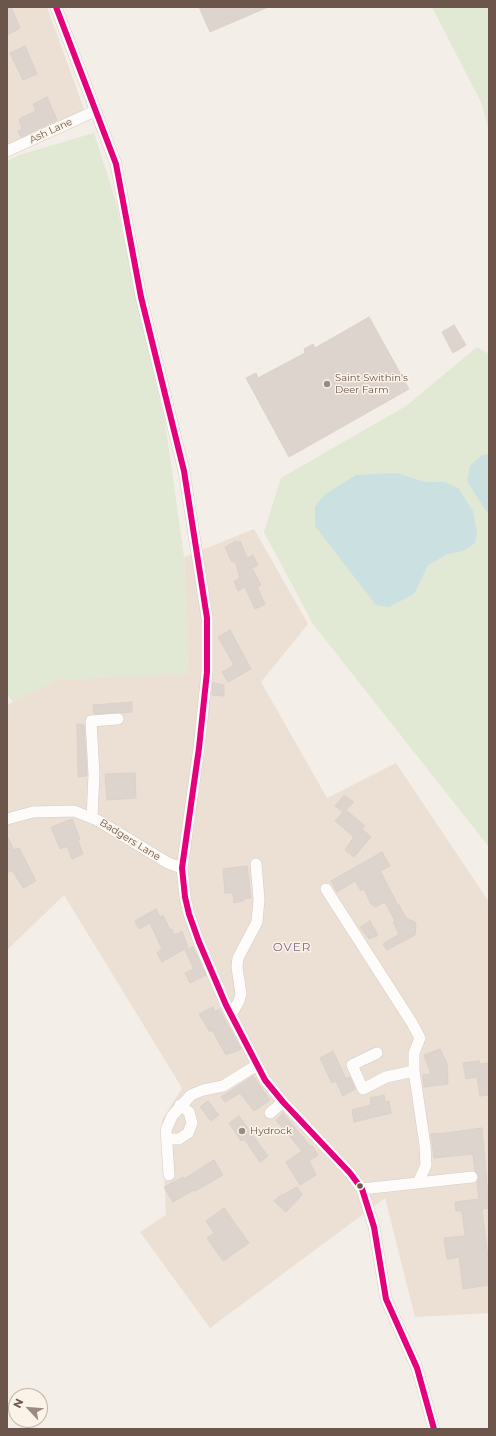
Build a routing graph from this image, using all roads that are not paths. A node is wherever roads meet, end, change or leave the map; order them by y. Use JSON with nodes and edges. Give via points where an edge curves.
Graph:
{"nodes":[{"id":1,"x":56,"y":7,"type":"edge"},
{"id":2,"x":95,"y":111,"type":"junction"},
{"id":3,"x":7,"y":151,"type":"edge"},
{"id":4,"x":118,"y":719,"type":"dead end"},
{"id":5,"x":92,"y":818,"type":"junction"},
{"id":6,"x":7,"y":819,"type":"edge"},
{"id":7,"x":256,"y":864,"type":"dead end"},
{"id":8,"x":182,"y":868,"type":"junction"},
{"id":9,"x":326,"y":889,"type":"dead end"},
{"id":10,"x":231,"y":1015,"type":"junction"},
{"id":11,"x":377,"y":1053,"type":"dead end"},
{"id":12,"x":257,"y":1065,"type":"junction"},
{"id":13,"x":414,"y":1071,"type":"junction"},
{"id":14,"x":283,"y":1102,"type":"junction"},
{"id":15,"x":180,"y":1105,"type":"junction"},
{"id":16,"x":270,"y":1113,"type":"dead end"},
{"id":17,"x":168,"y":1139,"type":"junction"},
{"id":18,"x":169,"y":1175,"type":"dead end"},
{"id":19,"x":472,"y":1177,"type":"dead end"},
{"id":20,"x":418,"y":1183,"type":"junction"},
{"id":21,"x":362,"y":1189,"type":"junction"},
{"id":22,"x":434,"y":1429,"type":"edge"}],
"edges":[{"from":1,"to":2,"type":"street"},
{"from":2,"to":3,"type":"street","name":"Ash Lane"},
{"from":2,"to":8,"type":"street","via":[[116,164],[141,297],[184,471],[207,618],[207,672],[200,748]]},
{"from":4,"to":5,"type":"street","via":[[91,720],[94,774]]},
{"from":5,"to":6,"type":"street","name":"Badgers Lane","via":[[74,811],[33,812]]},
{"from":5,"to":8,"type":"street","name":"Badgers Lane","via":[[168,864]]},
{"from":7,"to":10,"type":"street","via":[[259,899],[257,922],[238,958],[241,994]]},
{"from":8,"to":10,"type":"street","via":[[189,914]]},
{"from":9,"to":13,"type":"street","via":[[420,1038],[414,1053]]},
{"from":10,"to":12,"type":"street"},
{"from":11,"to":13,"type":"street","via":[[352,1065],[363,1089],[386,1077]]},
{"from":12,"to":14,"type":"street","via":[[265,1080]]},
{"from":12,"to":15,"type":"street","via":[[223,1086],[191,1095]]},
{"from":13,"to":20,"type":"street","via":[[426,1165]]},
{"from":14,"to":16,"type":"street"},
{"from":14,"to":21,"type":"street"},
{"from":15,"to":17,"type":"street","via":[[166,1130]]},
{"from":15,"to":17,"type":"street","via":[[189,1112],[192,1123],[188,1133],[179,1139]]},
{"from":17,"to":18,"type":"street"},
{"from":19,"to":20,"type":"street"},
{"from":20,"to":21,"type":"street"},
{"from":21,"to":22,"type":"street","via":[[374,1227],[386,1299],[417,1368]]}]}
